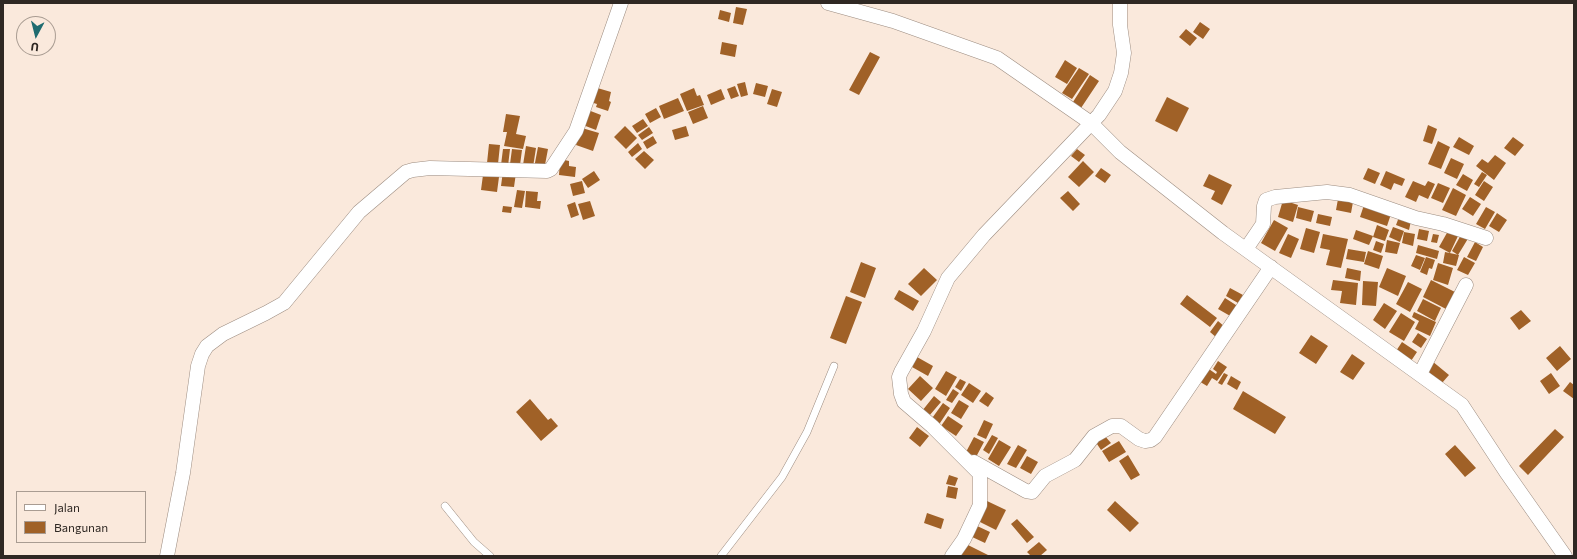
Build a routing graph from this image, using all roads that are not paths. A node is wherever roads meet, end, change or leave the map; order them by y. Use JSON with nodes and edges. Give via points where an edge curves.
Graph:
{"nodes":[{"id":1,"x":621,"y":3,"type":"edge"},
{"id":2,"x":828,"y":3,"type":"edge"},
{"id":3,"x":1120,"y":3,"type":"edge"},
{"id":4,"x":1091,"y":123,"type":"junction"},
{"id":5,"x":1486,"y":238,"type":"dead end"},
{"id":6,"x":1246,"y":250,"type":"junction"},
{"id":7,"x":1271,"y":268,"type":"junction"},
{"id":8,"x":1466,"y":286,"type":"dead end"},
{"id":9,"x":834,"y":366,"type":"dead end"},
{"id":10,"x":1420,"y":374,"type":"junction"},
{"id":11,"x":963,"y":457,"type":"junction"},
{"id":12,"x":445,"y":506,"type":"dead end"},
{"id":13,"x":167,"y":556,"type":"edge"},
{"id":14,"x":490,"y":556,"type":"edge"},
{"id":15,"x":721,"y":556,"type":"edge"},
{"id":16,"x":952,"y":556,"type":"edge"},
{"id":17,"x":1564,"y":556,"type":"edge"}],
"edges":[{"from":1,"to":13,"type":"street","via":[[576,131],[551,169],[546,171],[430,168],[406,172],[359,212],[284,303],[223,334],[207,346],[198,366],[183,473]]},
{"from":2,"to":4,"type":"street","via":[[893,21],[997,58]]},
{"from":3,"to":4,"type":"street","via":[[1124,53],[1121,73],[1115,90]]},
{"from":4,"to":6,"type":"street","via":[[1120,152]]},
{"from":4,"to":11,"type":"street","via":[[984,235],[948,278],[924,331],[900,372],[904,402]]},
{"from":5,"to":6,"type":"street","via":[[1416,218],[1350,195],[1327,192],[1266,200],[1263,224]]},
{"from":6,"to":7,"type":"street"},
{"from":7,"to":10,"type":"street"},
{"from":7,"to":11,"type":"street","via":[[1151,440],[1139,439],[1121,426],[1112,426],[1094,436],[1075,460],[1045,476],[1032,492]]},
{"from":8,"to":10,"type":"street"},
{"from":9,"to":15,"type":"lane","via":[[806,432],[782,477]]},
{"from":10,"to":17,"type":"street","via":[[1462,405]]},
{"from":11,"to":16,"type":"street","via":[[980,474],[980,505],[964,539]]},
{"from":12,"to":14,"type":"lane","via":[[474,542]]}]}
